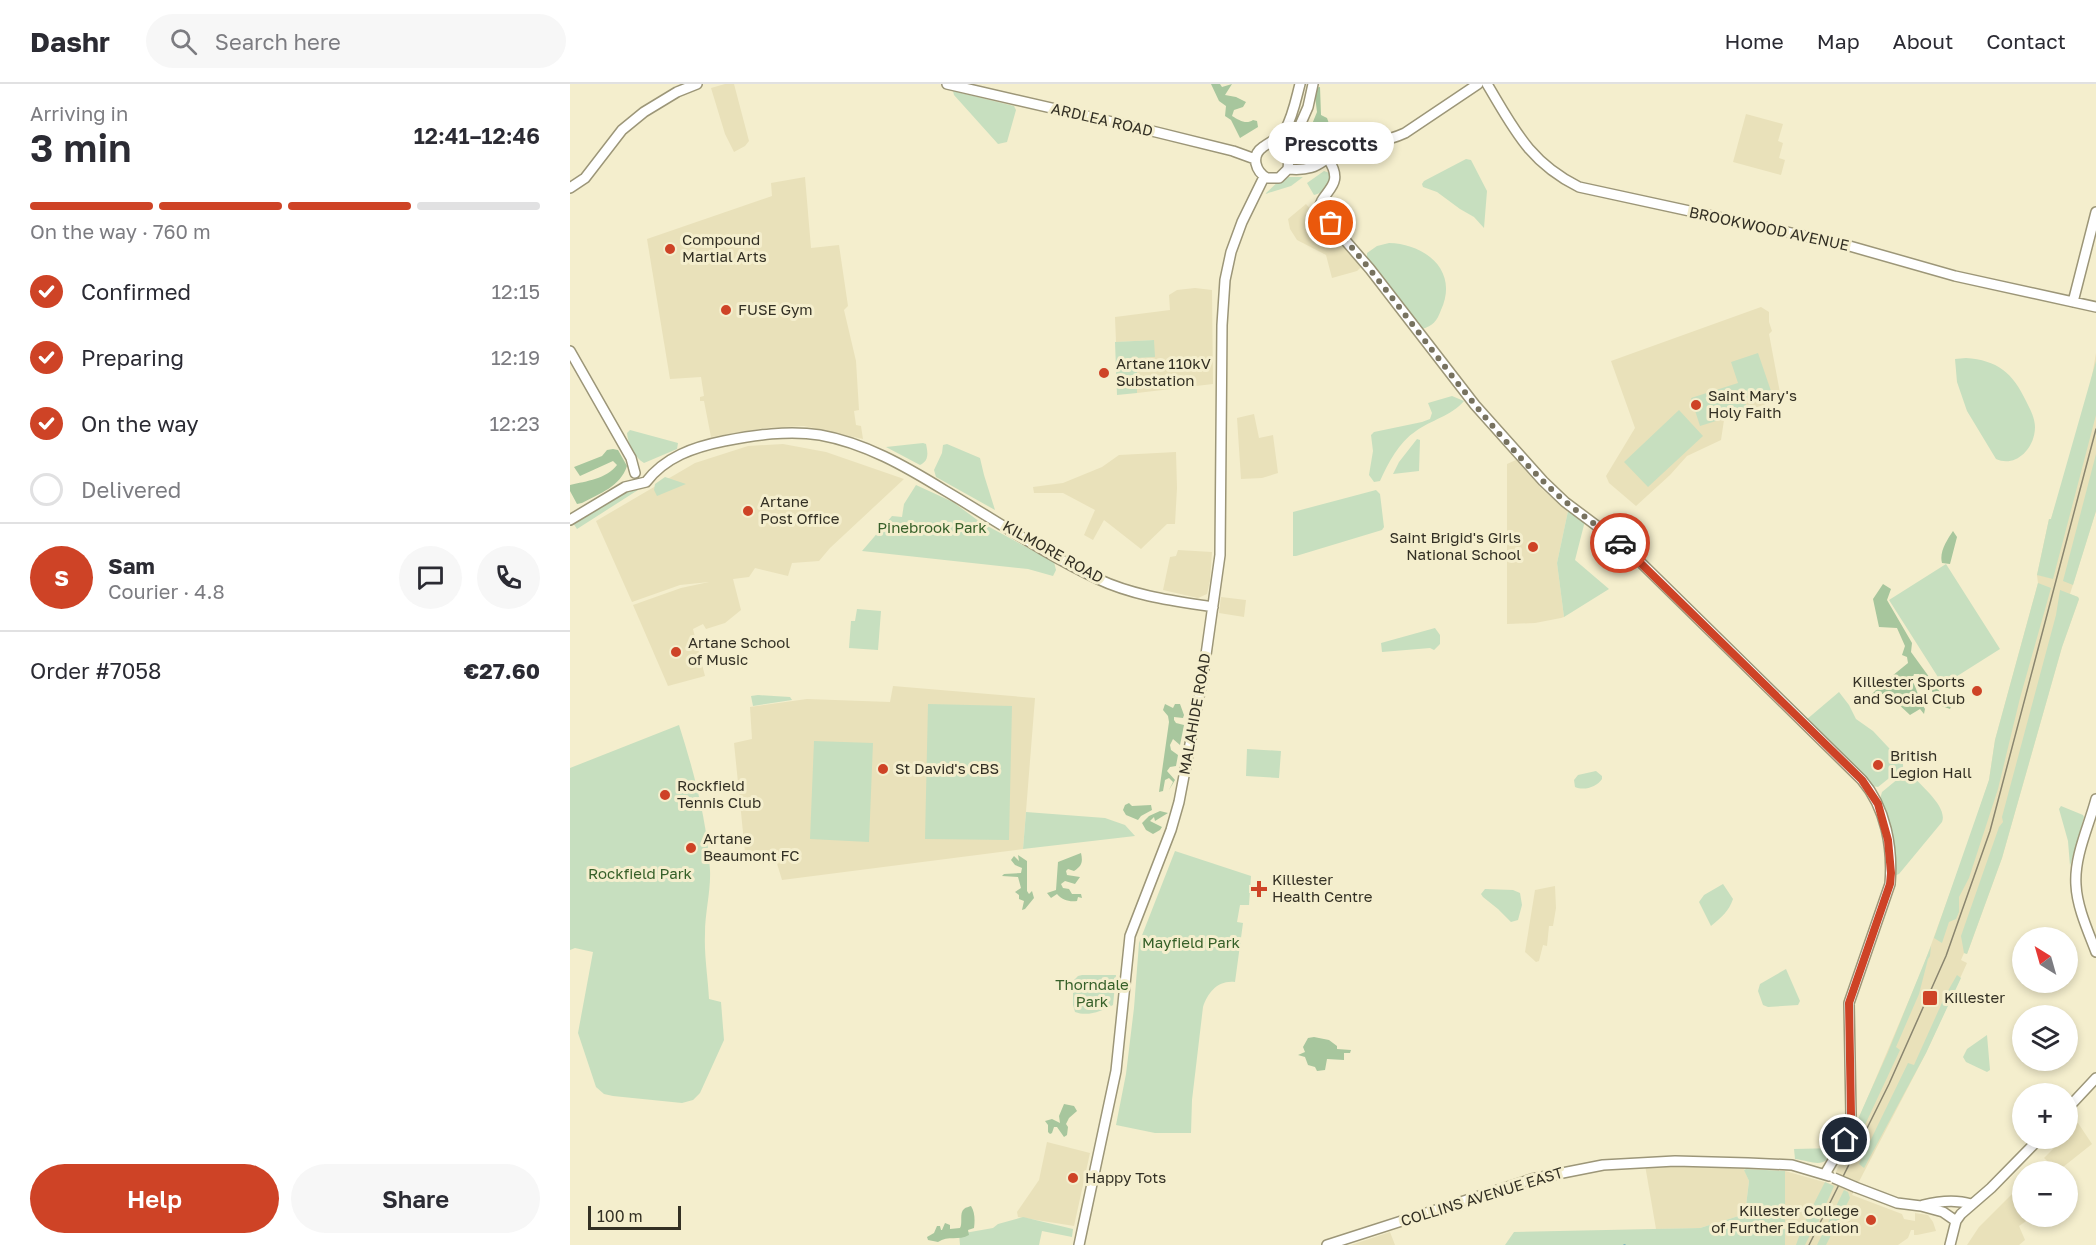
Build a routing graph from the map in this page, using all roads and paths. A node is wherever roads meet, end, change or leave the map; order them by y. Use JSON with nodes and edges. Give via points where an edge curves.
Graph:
{"nodes":[{"id":1,"x":697,"y":84,"type":"edge"},
{"id":2,"x":947,"y":84,"type":"edge"},
{"id":3,"x":1300,"y":84,"type":"edge"},
{"id":4,"x":1313,"y":84,"type":"edge"},
{"id":5,"x":1478,"y":84,"type":"edge"},
{"id":6,"x":1487,"y":84,"type":"edge"},
{"id":7,"x":1269,"y":144,"type":"junction"},
{"id":8,"x":1289,"y":156,"type":"junction"},
{"id":9,"x":1255,"y":159,"type":"junction"},
{"id":10,"x":1328,"y":159,"type":"junction"},
{"id":11,"x":1288,"y":169,"type":"junction"},
{"id":12,"x":1264,"y":177,"type":"junction"},
{"id":13,"x":570,"y":188,"type":"edge"},
{"id":14,"x":2096,"y":212,"type":"edge"},
{"id":15,"x":2073,"y":302,"type":"junction"},
{"id":16,"x":2096,"y":307,"type":"edge"},
{"id":17,"x":570,"y":351,"type":"edge"},
{"id":18,"x":641,"y":474,"type":"junction"},
{"id":19,"x":570,"y":520,"type":"edge"},
{"id":20,"x":1201,"y":605,"type":"junction"},
{"id":21,"x":1213,"y":607,"type":"junction"},
{"id":22,"x":1210,"y":628,"type":"junction"},
{"id":23,"x":2096,"y":799,"type":"edge"},
{"id":24,"x":2096,"y":952,"type":"edge"},
{"id":25,"x":2095,"y":1079,"type":"edge"},
{"id":26,"x":2078,"y":1097,"type":"edge"},
{"id":27,"x":2029,"y":1149,"type":"edge"},
{"id":28,"x":1830,"y":1176,"type":"junction"},
{"id":29,"x":1971,"y":1204,"type":"junction"},
{"id":30,"x":1921,"y":1206,"type":"junction"},
{"id":31,"x":1956,"y":1221,"type":"junction"},
{"id":32,"x":1079,"y":1245,"type":"edge"},
{"id":33,"x":1327,"y":1245,"type":"edge"},
{"id":34,"x":1950,"y":1245,"type":"edge"}],
"edges":[{"from":1,"to":13,"type":"main road","via":[[676,92],[622,130],[585,178]]},
{"from":2,"to":9,"type":"main road","name":"ARDLEA ROAD"},
{"from":3,"to":7,"type":"main road","via":[[1287,127]]},
{"from":4,"to":8,"type":"main road"},
{"from":5,"to":10,"type":"main road","via":[[1405,133]]},
{"from":6,"to":15,"type":"main road","name":"BROOKWOOD AVENUE","via":[[1533,155],[1559,177],[1579,187],[1846,245],[1955,276]]},
{"from":7,"to":8,"type":"main road","via":[[1281,146]]},
{"from":7,"to":9,"type":"main road"},
{"from":8,"to":11,"type":"main road"},
{"from":9,"to":12,"type":"main road","via":[[1257,170]]},
{"from":10,"to":11,"type":"main road","via":[[1316,168]]},
{"from":10,"to":28,"type":"main road","via":[[1335,176],[1319,210],[1475,405],[1564,501],[1625,547],[1870,789],[1878,804],[1888,840],[1890,884],[1852,991],[1851,1115]]},
{"from":11,"to":12,"type":"main road","via":[[1279,178]]},
{"from":12,"to":21,"type":"main road","name":"MALAHIDE ROAD","via":[[1242,222],[1226,280],[1220,555]]},
{"from":14,"to":15,"type":"main road"},
{"from":15,"to":16,"type":"main road","name":"BROOKWOOD AVENUE"},
{"from":17,"to":18,"type":"main road"},
{"from":18,"to":19,"type":"main road","name":"KILMORE ROAD"},
{"from":18,"to":20,"type":"main road","name":"KILMORE ROAD","via":[[720,442],[791,433],[818,435],[868,449],[910,469],[1101,580],[1152,596]]},
{"from":20,"to":21,"type":"main road","name":"KILMORE ROAD"},
{"from":20,"to":22,"type":"main road"},
{"from":21,"to":22,"type":"main road","name":"MALAHIDE ROAD"},
{"from":22,"to":32,"type":"main road","name":"MALAHIDE ROAD","via":[[1179,802],[1130,936],[1116,1071]]},
{"from":23,"to":24,"type":"main road","via":[[2078,862],[2076,884]]},
{"from":25,"to":26,"type":"main road"},
{"from":27,"to":29,"type":"main road"},
{"from":28,"to":30,"type":"main road","name":"COLLINS AVENUE EAST","bridge":true,"via":[[1897,1203]]},
{"from":28,"to":33,"type":"main road","name":"COLLINS AVENUE EAST","via":[[1792,1165],[1671,1161],[1604,1165],[1506,1187]]},
{"from":29,"to":30,"type":"main road","name":"COLLINS AVENUE EAST","via":[[1939,1201]]},
{"from":29,"to":31,"type":"main road"},
{"from":30,"to":31,"type":"main road","name":"COLLINS AVENUE EAST","via":[[1943,1212]]},
{"from":31,"to":34,"type":"main road"}]}
